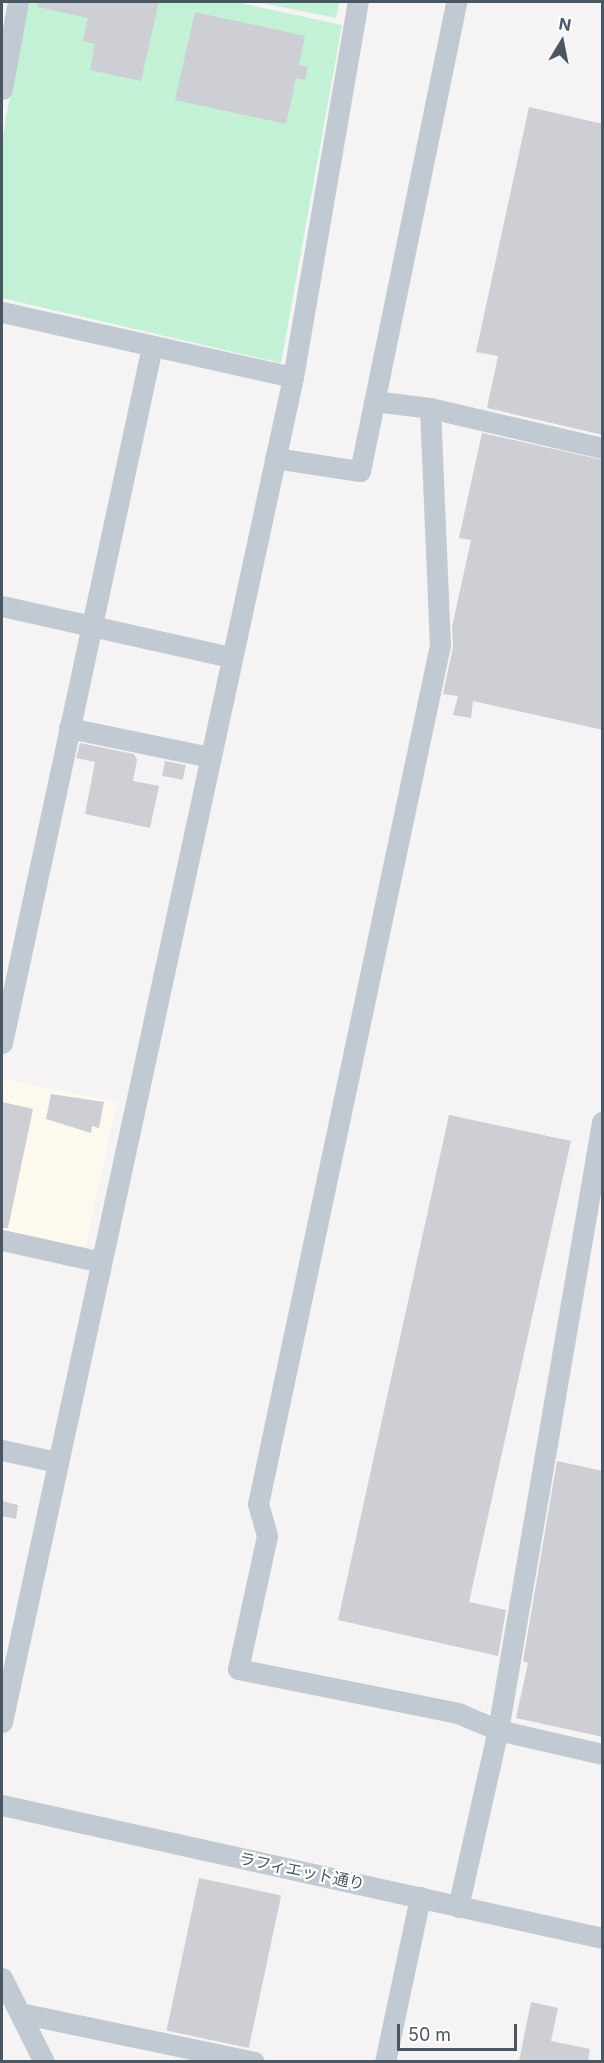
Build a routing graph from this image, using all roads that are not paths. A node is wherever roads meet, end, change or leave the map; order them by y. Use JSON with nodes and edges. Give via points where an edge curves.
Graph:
{"nodes":[{"id":1,"x":18,"y":2,"type":"edge"},
{"id":2,"x":358,"y":2,"type":"edge"},
{"id":3,"x":456,"y":2,"type":"edge"},
{"id":4,"x":4,"y":66,"type":"edge"},
{"id":5,"x":2,"y":89,"type":"edge"},
{"id":6,"x":2,"y":312,"type":"edge"},
{"id":7,"x":152,"y":346,"type":"junction"},
{"id":8,"x":293,"y":377,"type":"junction"},
{"id":9,"x":374,"y":401,"type":"junction"},
{"id":10,"x":430,"y":408,"type":"junction"},
{"id":11,"x":603,"y":448,"type":"edge"},
{"id":12,"x":275,"y":458,"type":"junction"},
{"id":13,"x":2,"y":606,"type":"edge"},
{"id":14,"x":91,"y":626,"type":"junction"},
{"id":15,"x":231,"y":657,"type":"junction"},
{"id":16,"x":69,"y":728,"type":"junction"},
{"id":17,"x":210,"y":757,"type":"junction"},
{"id":18,"x":2,"y":1043,"type":"edge"},
{"id":19,"x":603,"y":1122,"type":"edge"},
{"id":20,"x":595,"y":1222,"type":"edge"},
{"id":21,"x":2,"y":1240,"type":"edge"},
{"id":22,"x":101,"y":1262,"type":"junction"},
{"id":23,"x":2,"y":1450,"type":"edge"},
{"id":24,"x":57,"y":1462,"type":"junction"},
{"id":25,"x":2,"y":1722,"type":"edge"},
{"id":26,"x":498,"y":1730,"type":"junction"},
{"id":27,"x":603,"y":1754,"type":"edge"},
{"id":28,"x":2,"y":1805,"type":"edge"},
{"id":29,"x":420,"y":1897,"type":"junction"},
{"id":30,"x":458,"y":1907,"type":"junction"},
{"id":31,"x":603,"y":1938,"type":"edge"},
{"id":32,"x":2,"y":1978,"type":"edge"},
{"id":33,"x":20,"y":2013,"type":"junction"},
{"id":34,"x":44,"y":2061,"type":"edge"},
{"id":35,"x":254,"y":2061,"type":"edge"},
{"id":36,"x":385,"y":2061,"type":"edge"}],
"edges":[{"from":1,"to":4,"type":"street"},
{"from":2,"to":8,"type":"street"},
{"from":3,"to":9,"type":"street"},
{"from":4,"to":5,"type":"street"},
{"from":6,"to":7,"type":"street"},
{"from":7,"to":8,"type":"street"},
{"from":7,"to":14,"type":"street"},
{"from":8,"to":12,"type":"street"},
{"from":9,"to":10,"type":"street"},
{"from":9,"to":12,"type":"street","via":[[360,471]]},
{"from":10,"to":11,"type":"street"},
{"from":10,"to":26,"type":"street","via":[[440,645],[258,1504],[267,1536],[238,1669],[458,1713]]},
{"from":12,"to":15,"type":"street"},
{"from":13,"to":14,"type":"street"},
{"from":14,"to":15,"type":"street"},
{"from":14,"to":16,"type":"street"},
{"from":15,"to":17,"type":"street"},
{"from":16,"to":17,"type":"street"},
{"from":16,"to":18,"type":"street"},
{"from":17,"to":22,"type":"street"},
{"from":19,"to":20,"type":"street"},
{"from":20,"to":26,"type":"street"},
{"from":21,"to":22,"type":"street"},
{"from":22,"to":24,"type":"street"},
{"from":23,"to":24,"type":"street"},
{"from":24,"to":25,"type":"street"},
{"from":26,"to":27,"type":"street"},
{"from":26,"to":30,"type":"street"},
{"from":28,"to":29,"type":"street","name":"ラフィエット通り"},
{"from":29,"to":30,"type":"street","name":"ラフィエット通り"},
{"from":29,"to":36,"type":"street"},
{"from":30,"to":31,"type":"street","name":"ラフィエット通り"},
{"from":32,"to":33,"type":"street"},
{"from":33,"to":34,"type":"street"},
{"from":33,"to":35,"type":"street"}]}
